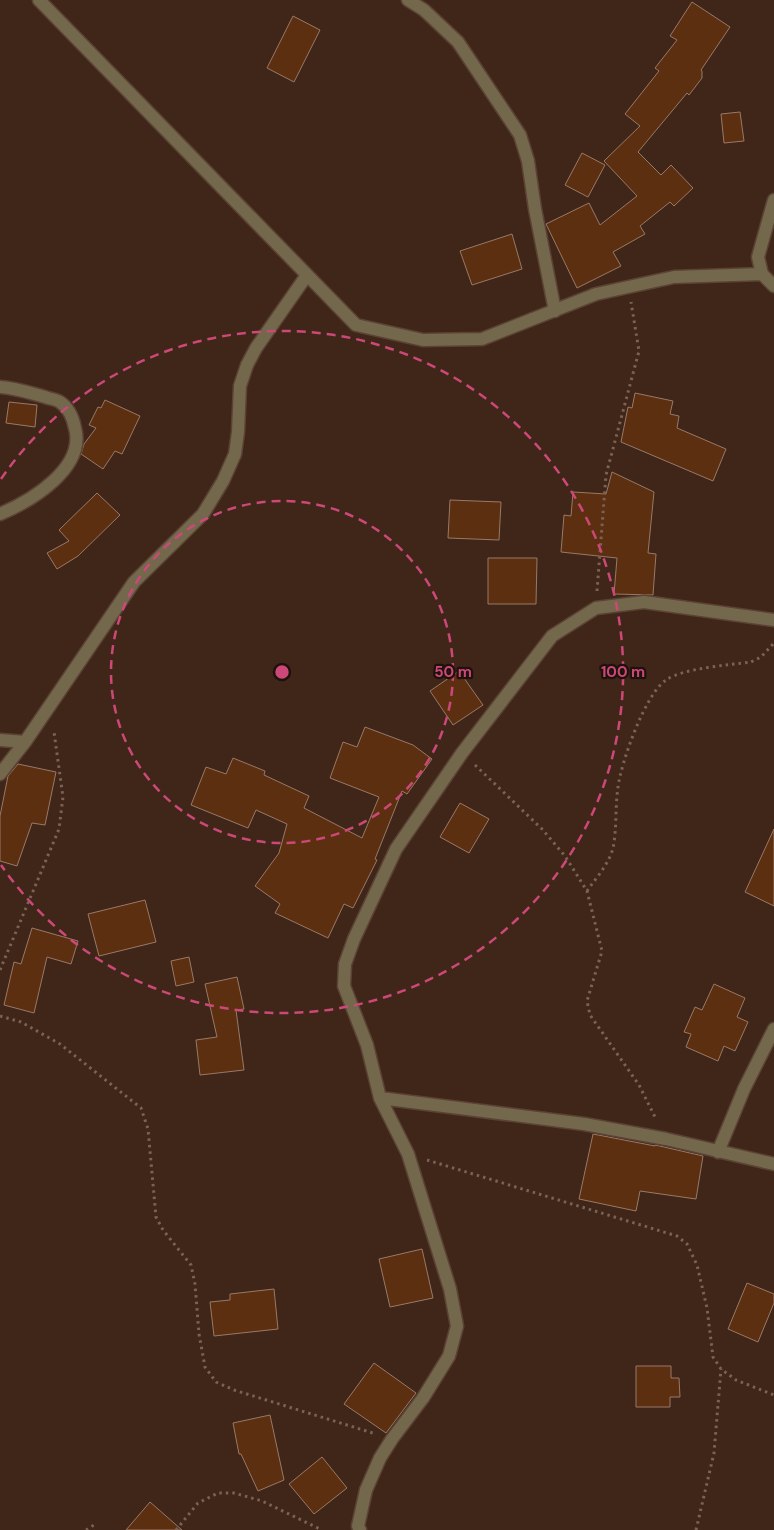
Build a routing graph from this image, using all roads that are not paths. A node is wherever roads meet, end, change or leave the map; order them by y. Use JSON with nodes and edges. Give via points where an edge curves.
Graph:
{"nodes":[{"id":1,"x":39,"y":0,"type":"edge"},
{"id":2,"x":408,"y":0,"type":"edge"},
{"id":3,"x":774,"y":200,"type":"edge"},
{"id":4,"x":762,"y":274,"type":"junction"},
{"id":5,"x":307,"y":276,"type":"junction"},
{"id":6,"x":774,"y":286,"type":"edge"},
{"id":7,"x":555,"y":310,"type":"junction"},
{"id":8,"x":0,"y":387,"type":"edge"},
{"id":9,"x":0,"y":514,"type":"edge"},
{"id":10,"x":774,"y":620,"type":"edge"},
{"id":11,"x":0,"y":740,"type":"edge"},
{"id":12,"x":25,"y":742,"type":"junction"},
{"id":13,"x":0,"y":774,"type":"edge"},
{"id":14,"x":774,"y":1029,"type":"edge"},
{"id":15,"x":380,"y":1098,"type":"junction"},
{"id":16,"x":718,"y":1152,"type":"junction"},
{"id":17,"x":774,"y":1164,"type":"edge"},
{"id":18,"x":360,"y":1530,"type":"edge"}],
"edges":[{"from":1,"to":5,"type":"street"},
{"from":2,"to":7,"type":"street","via":[[424,10],[458,42],[520,135],[528,162]]},
{"from":3,"to":4,"type":"street","via":[[758,257]]},
{"from":4,"to":6,"type":"street"},
{"from":4,"to":7,"type":"street","via":[[674,277],[596,294]]},
{"from":5,"to":7,"type":"street","via":[[356,325],[423,340],[482,339]]},
{"from":5,"to":12,"type":"street","via":[[247,365],[240,386],[235,454],[223,481],[203,514],[134,582]]},
{"from":8,"to":9,"type":"street","via":[[60,402],[72,416],[77,435],[72,458],[60,476],[18,506]]},
{"from":10,"to":15,"type":"street","via":[[644,602],[596,608],[552,636],[462,753],[396,849],[354,939],[345,964],[344,986],[367,1045]]},
{"from":11,"to":12,"type":"street"},
{"from":12,"to":13,"type":"street"},
{"from":14,"to":16,"type":"street"},
{"from":15,"to":16,"type":"street","via":[[584,1124]]},
{"from":15,"to":18,"type":"street","via":[[408,1154],[450,1289],[457,1326],[449,1356],[380,1458],[366,1490],[358,1526]]},
{"from":16,"to":17,"type":"street"}]}
